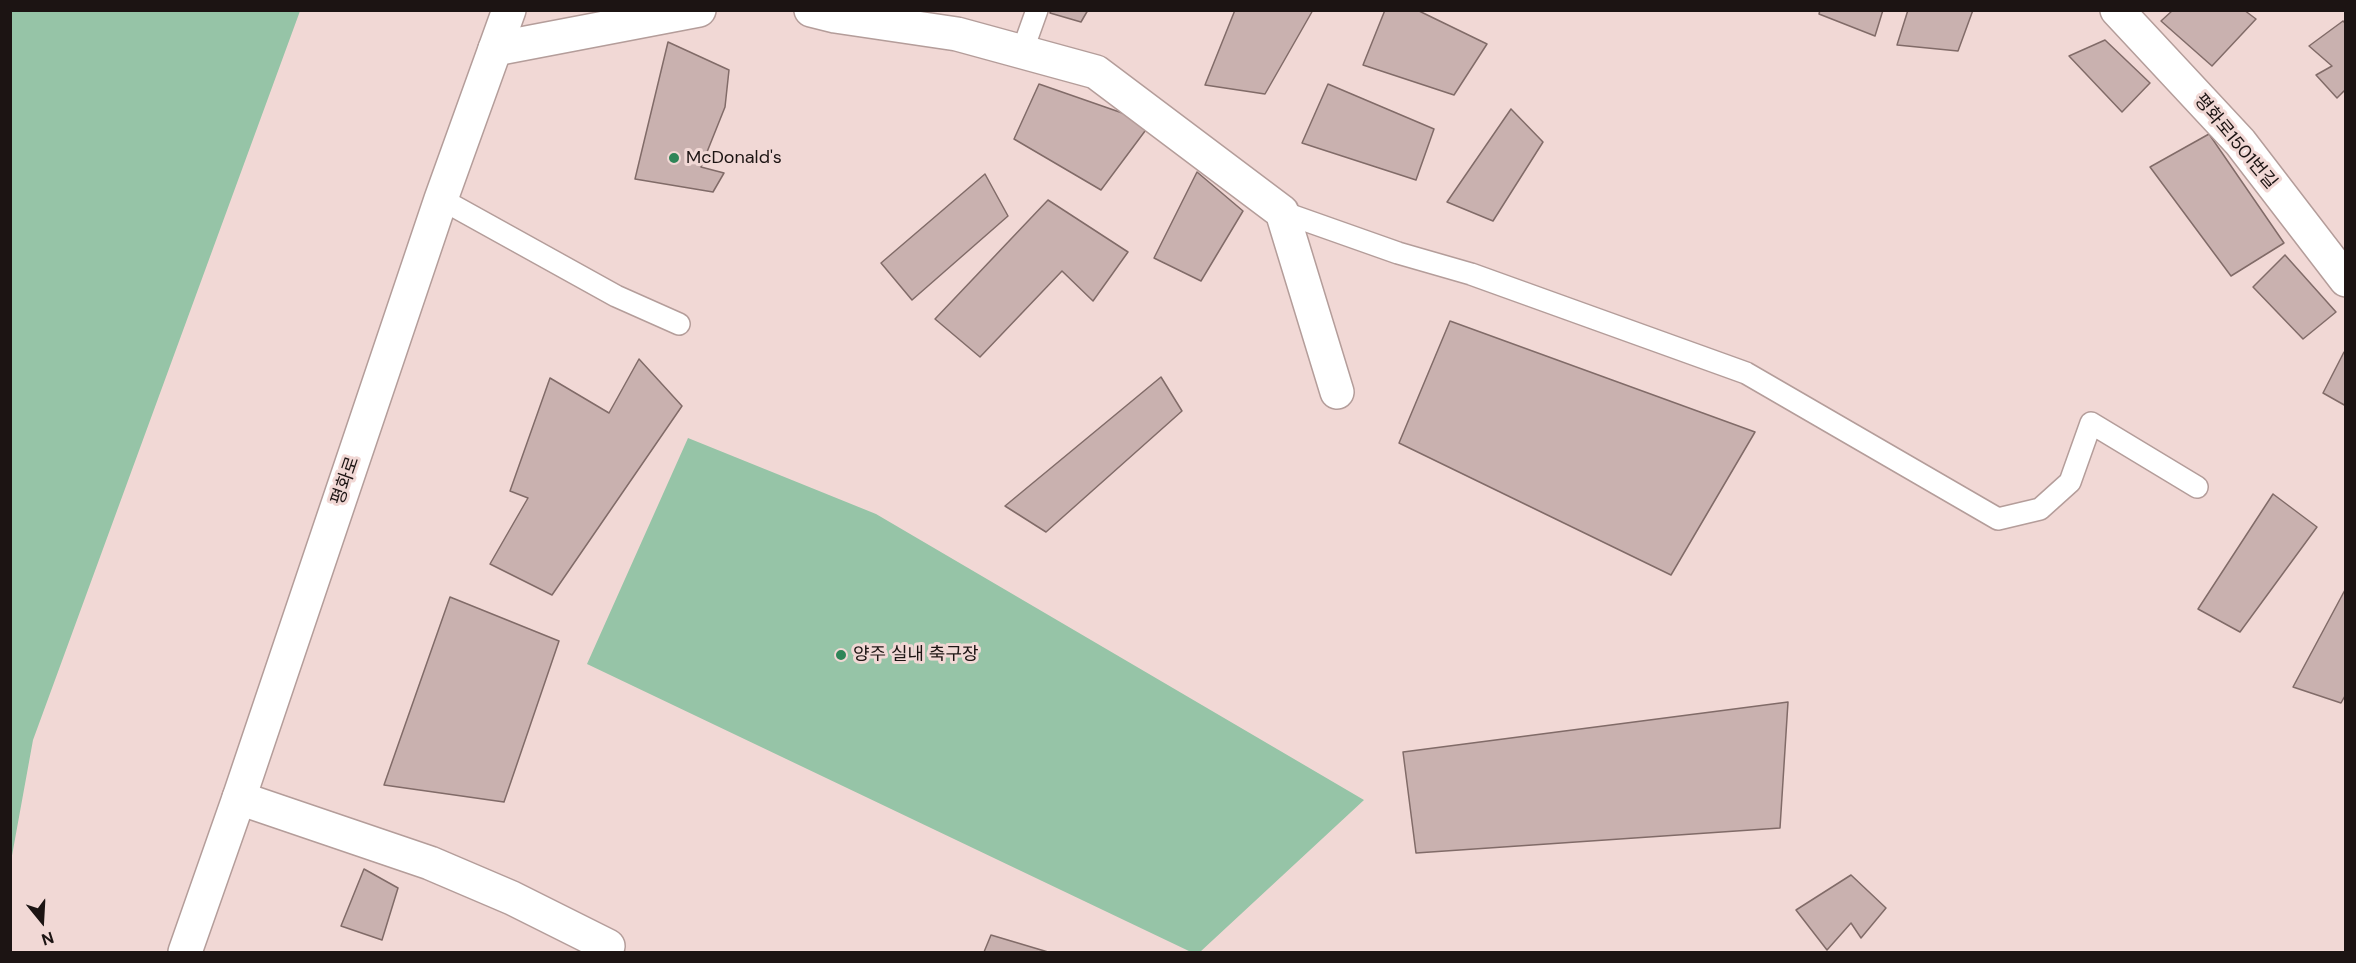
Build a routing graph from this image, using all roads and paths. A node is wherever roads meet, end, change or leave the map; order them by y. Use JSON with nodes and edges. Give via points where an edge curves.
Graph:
{"nodes":[{"id":1,"x":509,"y":10,"type":"edge"},
{"id":2,"x":699,"y":10,"type":"edge"},
{"id":3,"x":811,"y":10,"type":"edge"},
{"id":4,"x":1036,"y":10,"type":"edge"},
{"id":5,"x":2117,"y":10,"type":"edge"},
{"id":6,"x":495,"y":49,"type":"junction"},
{"id":7,"x":1022,"y":52,"type":"junction"},
{"id":8,"x":441,"y":199,"type":"junction"},
{"id":9,"x":1282,"y":212,"type":"junction"},
{"id":10,"x":2346,"y":280,"type":"edge"},
{"id":11,"x":679,"y":324,"type":"dead end"},
{"id":12,"x":1337,"y":392,"type":"dead end"},
{"id":13,"x":2197,"y":487,"type":"dead end"},
{"id":14,"x":239,"y":798,"type":"junction"},
{"id":15,"x":610,"y":950,"type":"edge"},
{"id":16,"x":185,"y":952,"type":"edge"}],
"edges":[{"from":1,"to":6,"type":"street","name":"평화로"},
{"from":2,"to":6,"type":"street"},
{"from":3,"to":7,"type":"street","via":[[957,34]]},
{"from":4,"to":7,"type":"lane"},
{"from":5,"to":10,"type":"street","name":"평화로1501번길","via":[[2240,142]]},
{"from":6,"to":8,"type":"street","name":"평화로"},
{"from":7,"to":9,"type":"street","via":[[1096,72]]},
{"from":8,"to":11,"type":"lane","via":[[616,296]]},
{"from":8,"to":14,"type":"street","name":"평화로"},
{"from":9,"to":12,"type":"street"},
{"from":9,"to":13,"type":"lane","via":[[1472,274],[1746,373],[1998,519],[2040,509],[2070,482],[2091,423]]},
{"from":14,"to":15,"type":"street","via":[[430,863],[512,898]]},
{"from":14,"to":16,"type":"street","name":"평화로"}]}
